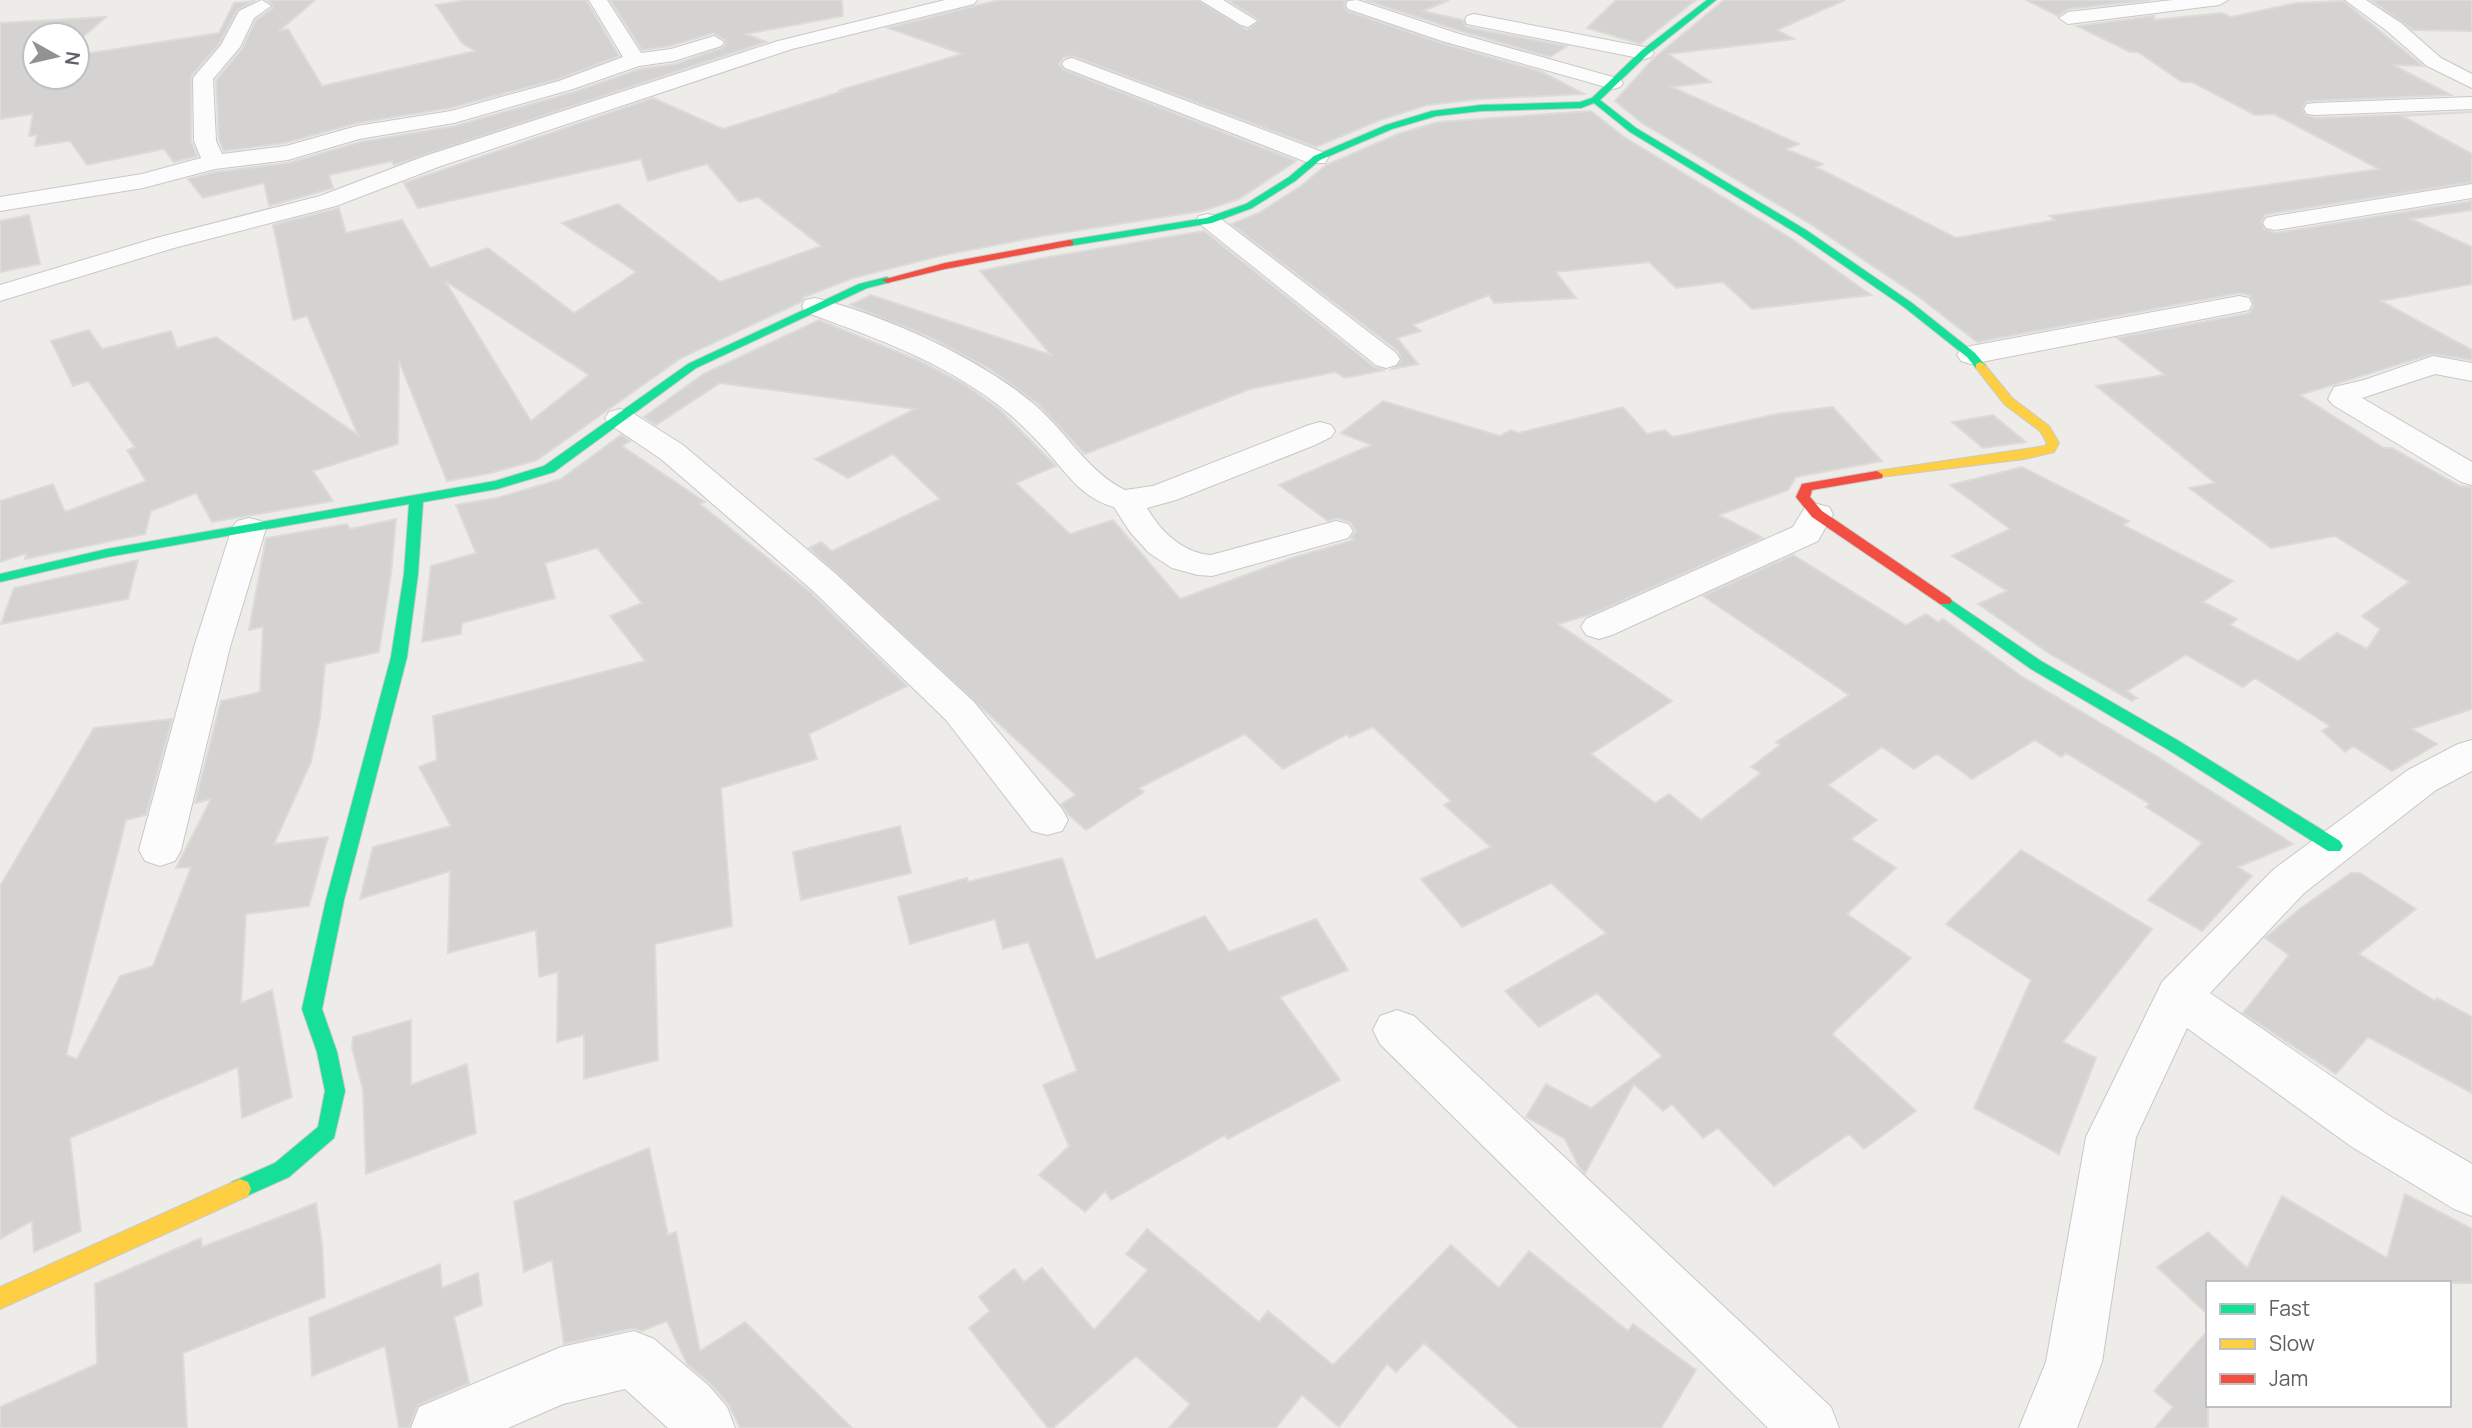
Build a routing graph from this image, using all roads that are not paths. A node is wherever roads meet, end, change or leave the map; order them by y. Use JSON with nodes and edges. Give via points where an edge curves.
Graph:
{"nodes":[{"id":1,"x":598,"y":0,"type":"edge"},
{"id":2,"x":968,"y":0,"type":"edge"},
{"id":3,"x":1209,"y":0,"type":"edge"},
{"id":4,"x":1712,"y":0,"type":"edge"},
{"id":5,"x":2219,"y":0,"type":"edge"},
{"id":6,"x":2354,"y":0,"type":"edge"},
{"id":7,"x":1356,"y":5,"type":"dead end"},
{"id":8,"x":262,"y":6,"type":"dead end"},
{"id":9,"x":1460,"y":16,"type":"dead end"},
{"id":10,"x":2068,"y":18,"type":"dead end"},
{"id":11,"x":1248,"y":21,"type":"dead end"},
{"id":12,"x":765,"y":31,"type":"dead end"},
{"id":13,"x":826,"y":33,"type":"junction"},
{"id":14,"x":730,"y":37,"type":"dead end"},
{"id":15,"x":1644,"y":53,"type":"junction"},
{"id":16,"x":635,"y":60,"type":"junction"},
{"id":17,"x":1072,"y":64,"type":"dead end"},
{"id":18,"x":2472,"y":82,"type":"edge"},
{"id":19,"x":1613,"y":83,"type":"junction"},
{"id":20,"x":1595,"y":100,"type":"junction"},
{"id":21,"x":2472,"y":103,"type":"edge"},
{"id":22,"x":2315,"y":109,"type":"dead end"},
{"id":23,"x":1317,"y":158,"type":"junction"},
{"id":24,"x":214,"y":162,"type":"junction"},
{"id":25,"x":2472,"y":191,"type":"edge"},
{"id":26,"x":0,"y":204,"type":"edge"},
{"id":27,"x":1208,"y":221,"type":"junction"},
{"id":28,"x":2275,"y":223,"type":"dead end"},
{"id":29,"x":0,"y":293,"type":"edge"},
{"id":30,"x":2239,"y":303,"type":"dead end"},
{"id":31,"x":815,"y":306,"type":"junction"},
{"id":32,"x":1971,"y":355,"type":"junction"},
{"id":33,"x":1386,"y":359,"type":"dead end"},
{"id":34,"x":2472,"y":372,"type":"edge"},
{"id":35,"x":620,"y":418,"type":"junction"},
{"id":36,"x":1320,"y":431,"type":"dead end"},
{"id":37,"x":2472,"y":475,"type":"edge"},
{"id":38,"x":416,"y":500,"type":"junction"},
{"id":39,"x":1127,"y":501,"type":"junction"},
{"id":40,"x":1817,"y":514,"type":"junction"},
{"id":41,"x":249,"y":528,"type":"junction"},
{"id":42,"x":1336,"y":531,"type":"dead end"},
{"id":43,"x":0,"y":578,"type":"edge"},
{"id":44,"x":1599,"y":627,"type":"dead end"},
{"id":45,"x":2472,"y":754,"type":"edge"},
{"id":46,"x":1047,"y":820,"type":"dead end"},
{"id":47,"x":2334,"y":846,"type":"junction"},
{"id":48,"x":160,"y":850,"type":"dead end"},
{"id":49,"x":2178,"y":996,"type":"junction"},
{"id":50,"x":1397,"y":1030,"type":"dead end"},
{"id":51,"x":2472,"y":1192,"type":"edge"},
{"id":52,"x":0,"y":1298,"type":"edge"},
{"id":53,"x":440,"y":1428,"type":"edge"},
{"id":54,"x":706,"y":1428,"type":"edge"},
{"id":55,"x":1810,"y":1428,"type":"edge"},
{"id":56,"x":2048,"y":1428,"type":"edge"}],
"edges":[{"from":1,"to":16,"type":"street"},
{"from":2,"to":13,"type":"street"},
{"from":3,"to":11,"type":"street"},
{"from":4,"to":15,"type":"street"},
{"from":5,"to":10,"type":"street"},
{"from":6,"to":18,"type":"street","via":[[2434,62]]},
{"from":7,"to":19,"type":"street","via":[[1449,37]]},
{"from":8,"to":24,"type":"street","via":[[246,15],[230,47],[203,78],[205,141]]},
{"from":9,"to":15,"type":"street"},
{"from":12,"to":13,"type":"street"},
{"from":13,"to":29,"type":"street","via":[[433,161],[328,201],[165,243]]},
{"from":14,"to":16,"type":"street","via":[[674,55]]},
{"from":15,"to":19,"type":"street"},
{"from":16,"to":24,"type":"street","via":[[566,86],[454,117],[357,133],[260,158]]},
{"from":17,"to":23,"type":"street"},
{"from":19,"to":20,"type":"street"},
{"from":20,"to":23,"type":"street","via":[[1581,105],[1434,113]]},
{"from":20,"to":32,"type":"street","via":[[1633,130],[1847,262]]},
{"from":21,"to":22,"type":"street"},
{"from":23,"to":27,"type":"street","via":[[1292,180],[1249,206]]},
{"from":24,"to":26,"type":"street","via":[[143,181]]},
{"from":25,"to":28,"type":"street"},
{"from":27,"to":31,"type":"street","via":[[945,266],[863,286]]},
{"from":27,"to":33,"type":"street"},
{"from":30,"to":32,"type":"street"},
{"from":31,"to":35,"type":"street","via":[[692,366]]},
{"from":31,"to":39,"type":"street","via":[[956,363],[1017,406],[1108,495]]},
{"from":32,"to":40,"type":"street","via":[[2008,401],[2045,429],[2053,443],[2050,449],[1807,487],[1803,498]]},
{"from":34,"to":37,"type":"street","via":[[2433,365],[2344,393],[2343,399]]},
{"from":35,"to":38,"type":"street","via":[[549,469],[497,485]]},
{"from":35,"to":46,"type":"street","via":[[672,452],[824,582],[960,711]]},
{"from":36,"to":39,"type":"street","via":[[1262,458]]},
{"from":38,"to":41,"type":"street"},
{"from":38,"to":52,"type":"street","via":[[399,657],[335,900],[312,1009],[335,1091],[327,1132],[282,1171]]},
{"from":39,"to":42,"type":"street","via":[[1139,526],[1177,559],[1194,566],[1212,566]]},
{"from":40,"to":44,"type":"street","via":[[1806,534]]},
{"from":40,"to":47,"type":"street","via":[[2036,665]]},
{"from":41,"to":43,"type":"street"},
{"from":41,"to":48,"type":"street","via":[[209,659]]},
{"from":45,"to":47,"type":"street","via":[[2422,780]]},
{"from":47,"to":49,"type":"street","via":[[2289,881]]},
{"from":49,"to":51,"type":"street","via":[[2371,1131]]},
{"from":49,"to":56,"type":"street","via":[[2110,1137],[2074,1362]]},
{"from":50,"to":55,"type":"street"},
{"from":53,"to":54,"type":"street","via":[[561,1376],[634,1359]]}]}
